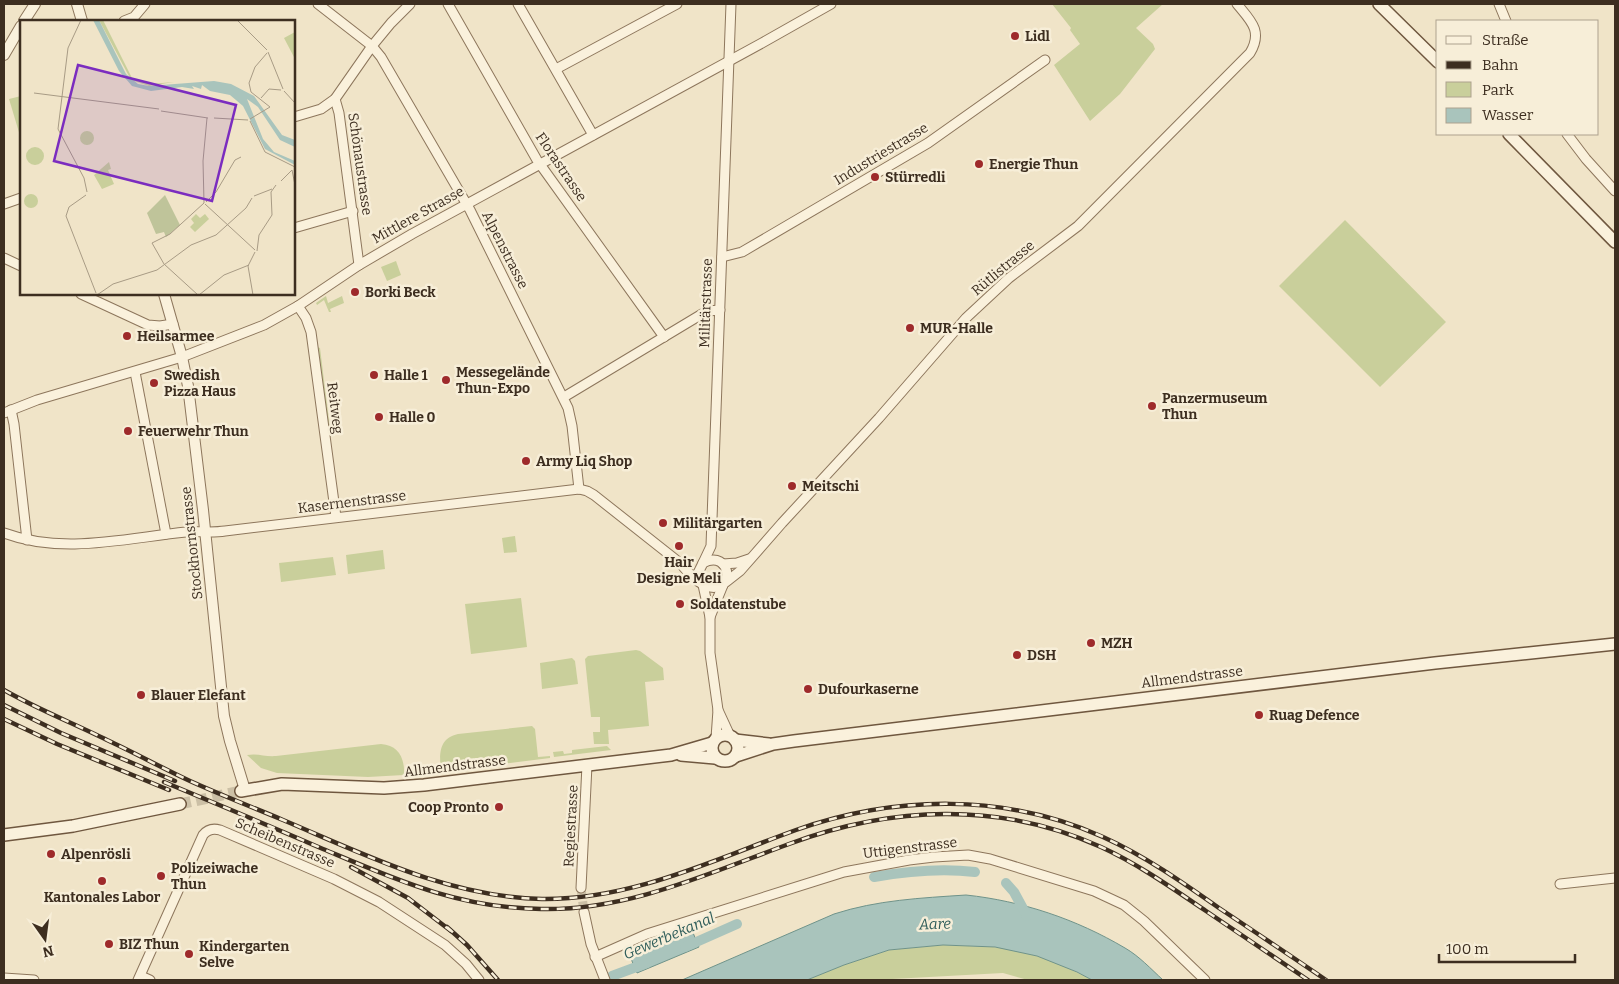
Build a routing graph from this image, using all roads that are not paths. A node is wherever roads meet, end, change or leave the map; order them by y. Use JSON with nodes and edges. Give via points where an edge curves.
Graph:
{"nodes":[{"id":1,"x":35,"y":4,"type":"edge"},
{"id":2,"x":77,"y":4,"type":"edge"},
{"id":3,"x":144,"y":4,"type":"edge"},
{"id":4,"x":318,"y":4,"type":"edge"},
{"id":5,"x":410,"y":4,"type":"edge"},
{"id":6,"x":448,"y":4,"type":"edge"},
{"id":7,"x":677,"y":4,"type":"edge"},
{"id":8,"x":731,"y":4,"type":"edge"},
{"id":9,"x":831,"y":4,"type":"edge"},
{"id":10,"x":1237,"y":4,"type":"edge"},
{"id":11,"x":1379,"y":4,"type":"edge"},
{"id":12,"x":1499,"y":4,"type":"edge"},
{"id":13,"x":521,"y":5,"type":"edge"},
{"id":14,"x":25,"y":20,"type":"edge"},
{"id":15,"x":82,"y":20,"type":"edge"},
{"id":16,"x":126,"y":20,"type":"edge"},
{"id":17,"x":1506,"y":20,"type":"edge"},
{"id":18,"x":20,"y":28,"type":"edge"},
{"id":19,"x":372,"y":46,"type":"junction"},
{"id":20,"x":4,"y":55,"type":"edge"},
{"id":21,"x":1045,"y":60,"type":"dead end"},
{"id":22,"x":1436,"y":60,"type":"edge"},
{"id":23,"x":729,"y":61,"type":"junction"},
{"id":24,"x":556,"y":69,"type":"junction"},
{"id":25,"x":335,"y":99,"type":"junction"},
{"id":26,"x":295,"y":117,"type":"edge"},
{"id":27,"x":593,"y":135,"type":"junction"},
{"id":28,"x":1510,"y":135,"type":"edge"},
{"id":29,"x":1568,"y":135,"type":"edge"},
{"id":30,"x":540,"y":164,"type":"junction"},
{"id":31,"x":1615,"y":191,"type":"edge"},
{"id":32,"x":20,"y":198,"type":"edge"},
{"id":33,"x":4,"y":204,"type":"edge"},
{"id":34,"x":466,"y":204,"type":"junction"},
{"id":35,"x":353,"y":211,"type":"junction"},
{"id":36,"x":295,"y":228,"type":"edge"},
{"id":37,"x":1615,"y":242,"type":"edge"},
{"id":38,"x":722,"y":257,"type":"junction"},
{"id":39,"x":4,"y":258,"type":"edge"},
{"id":40,"x":359,"y":265,"type":"junction"},
{"id":41,"x":20,"y":266,"type":"edge"},
{"id":42,"x":83,"y":295,"type":"edge"},
{"id":43,"x":164,"y":295,"type":"edge"},
{"id":44,"x":298,"y":306,"type":"junction"},
{"id":45,"x":720,"y":310,"type":"junction"},
{"id":46,"x":173,"y":324,"type":"junction"},
{"id":47,"x":664,"y":337,"type":"junction"},
{"id":48,"x":182,"y":357,"type":"junction"},
{"id":49,"x":135,"y":372,"type":"junction"},
{"id":50,"x":564,"y":397,"type":"junction"},
{"id":51,"x":7,"y":411,"type":"edge"},
{"id":52,"x":578,"y":489,"type":"junction"},
{"id":53,"x":336,"y":517,"type":"junction"},
{"id":54,"x":204,"y":531,"type":"junction"},
{"id":55,"x":4,"y":533,"type":"edge"},
{"id":56,"x":166,"y":534,"type":"junction"},
{"id":57,"x":28,"y":540,"type":"junction"},
{"id":58,"x":711,"y":546,"type":"junction"},
{"id":59,"x":749,"y":559,"type":"junction"},
{"id":60,"x":721,"y":562,"type":"junction"},
{"id":61,"x":680,"y":563,"type":"junction"},
{"id":62,"x":702,"y":564,"type":"junction"},
{"id":63,"x":701,"y":583,"type":"junction"},
{"id":64,"x":724,"y":583,"type":"junction"},
{"id":65,"x":710,"y":617,"type":"junction"},
{"id":66,"x":1615,"y":644,"type":"edge"},
{"id":67,"x":718,"y":710,"type":"junction"},
{"id":68,"x":733,"y":738,"type":"junction"},
{"id":69,"x":714,"y":741,"type":"junction"},
{"id":70,"x":773,"y":744,"type":"junction"},
{"id":71,"x":671,"y":755,"type":"junction"},
{"id":72,"x":736,"y":756,"type":"junction"},
{"id":73,"x":715,"y":758,"type":"junction"},
{"id":74,"x":588,"y":765,"type":"junction"},
{"id":75,"x":243,"y":791,"type":"joint"},
{"id":76,"x":180,"y":804,"type":"tunnel mouth"},
{"id":77,"x":4,"y":835,"type":"edge"},
{"id":78,"x":1615,"y":878,"type":"edge"},
{"id":79,"x":1560,"y":884,"type":"dead end"},
{"id":80,"x":581,"y":888,"type":"tunnel mouth"},
{"id":81,"x":584,"y":912,"type":"tunnel mouth"},
{"id":82,"x":596,"y":956,"type":"junction"},
{"id":83,"x":4,"y":978,"type":"edge"},
{"id":84,"x":140,"y":978,"type":"edge"},
{"id":85,"x":604,"y":978,"type":"edge"},
{"id":86,"x":34,"y":980,"type":"edge"},
{"id":87,"x":150,"y":980,"type":"edge"},
{"id":88,"x":478,"y":980,"type":"edge"},
{"id":89,"x":1206,"y":980,"type":"edge"}],
"edges":[{"from":1,"to":14,"type":"street"},
{"from":2,"to":15,"type":"street"},
{"from":3,"to":16,"type":"street","via":[[134,17]]},
{"from":4,"to":19,"type":"street","name":"Alpenstrasse"},
{"from":5,"to":19,"type":"street","name":"Schönaustrasse"},
{"from":6,"to":30,"type":"street","name":"Florastrasse"},
{"from":7,"to":24,"type":"street"},
{"from":8,"to":23,"type":"street","name":"Militärstrasse"},
{"from":9,"to":23,"type":"street","name":"Mittlere Strasse"},
{"from":10,"to":59,"type":"street","name":"Rütlistrasse","via":[[1255,30],[1250,53],[1078,226],[1009,278],[966,318]]},
{"from":11,"to":22,"type":"main road"},
{"from":12,"to":17,"type":"street"},
{"from":13,"to":24,"type":"street"},
{"from":18,"to":20,"type":"street"},
{"from":19,"to":25,"type":"street","name":"Schönaustrasse"},
{"from":19,"to":34,"type":"street","name":"Alpenstrasse","via":[[381,56]]},
{"from":21,"to":38,"type":"street","name":"Industriestrasse","via":[[928,143],[742,252]]},
{"from":23,"to":27,"type":"street","name":"Mittlere Strasse"},
{"from":23,"to":38,"type":"street","name":"Militärstrasse"},
{"from":24,"to":27,"type":"street"},
{"from":25,"to":26,"type":"street","via":[[321,109]]},
{"from":25,"to":35,"type":"street","name":"Schönaustrasse"},
{"from":27,"to":30,"type":"street","name":"Mittlere Strasse"},
{"from":28,"to":37,"type":"main road"},
{"from":29,"to":31,"type":"street"},
{"from":30,"to":34,"type":"street","name":"Mittlere Strasse"},
{"from":30,"to":47,"type":"street","name":"Florastrasse"},
{"from":32,"to":33,"type":"street"},
{"from":34,"to":40,"type":"street","name":"Mittlere Strasse"},
{"from":34,"to":50,"type":"street","name":"Alpenstrasse"},
{"from":35,"to":36,"type":"street"},
{"from":35,"to":40,"type":"street","name":"Schönaustrasse"},
{"from":38,"to":45,"type":"street","name":"Militärstrasse"},
{"from":39,"to":41,"type":"street"},
{"from":40,"to":44,"type":"street","name":"Mittlere Strasse"},
{"from":42,"to":46,"type":"street","via":[[148,325]]},
{"from":43,"to":46,"type":"street","name":"Stockhornstrasse"},
{"from":44,"to":48,"type":"street","name":"Mittlere Strasse","via":[[264,325]]},
{"from":44,"to":53,"type":"street","name":"Reitweg","via":[[311,332]]},
{"from":45,"to":47,"type":"street","via":[[702,314]]},
{"from":45,"to":58,"type":"street","name":"Militärstrasse"},
{"from":46,"to":48,"type":"street","name":"Stockhornstrasse"},
{"from":47,"to":50,"type":"street"},
{"from":48,"to":49,"type":"street","name":"Mittlere Strasse"},
{"from":48,"to":54,"type":"street","name":"Stockhornstrasse"},
{"from":49,"to":51,"type":"street","name":"Mittlere Strasse"},
{"from":49,"to":56,"type":"street"},
{"from":50,"to":52,"type":"street","name":"Alpenstrasse","via":[[572,426]]},
{"from":51,"to":57,"type":"street","via":[[14,424]]},
{"from":52,"to":53,"type":"street","name":"Kasernenstrasse"},
{"from":52,"to":61,"type":"street","via":[[594,495]]},
{"from":53,"to":54,"type":"street","name":"Kasernenstrasse"},
{"from":54,"to":56,"type":"street","name":"Kasernenstrasse"},
{"from":54,"to":75,"type":"street","name":"Stockhornstrasse","via":[[224,716]]},
{"from":55,"to":57,"type":"street","name":"Kasernenstrasse"},
{"from":56,"to":57,"type":"street","name":"Kasernenstrasse","via":[[72,545]]},
{"from":58,"to":60,"type":"street"},
{"from":58,"to":62,"type":"street","name":"Militärstrasse"},
{"from":59,"to":60,"type":"street","via":[[736,563]]},
{"from":59,"to":64,"type":"street","name":"Rütlistrasse"},
{"from":60,"to":62,"type":"street","via":[[711,560]]},
{"from":60,"to":64,"type":"street","via":[[728,574]]},
{"from":61,"to":62,"type":"street"},
{"from":61,"to":63,"type":"street"},
{"from":62,"to":63,"type":"street","via":[[698,573]]},
{"from":63,"to":64,"type":"street","via":[[712,589]]},
{"from":63,"to":65,"type":"street"},
{"from":64,"to":65,"type":"street"},
{"from":65,"to":67,"type":"street","via":[[710,653]]},
{"from":66,"to":70,"type":"main road","name":"Allmendstrasse"},
{"from":67,"to":68,"type":"street"},
{"from":67,"to":69,"type":"street"},
{"from":68,"to":69,"type":"main road","via":[[724,735]]},
{"from":68,"to":70,"type":"main road","name":"Allmendstrasse"},
{"from":68,"to":72,"type":"main road","via":[[738,749]]},
{"from":69,"to":71,"type":"main road","name":"Allmendstrasse"},
{"from":69,"to":73,"type":"main road","via":[[712,751]]},
{"from":70,"to":72,"type":"main road","name":"Allmendstrasse"},
{"from":71,"to":73,"type":"main road","name":"Allmendstrasse"},
{"from":71,"to":74,"type":"main road","name":"Allmendstrasse"},
{"from":72,"to":73,"type":"main road","via":[[726,762]]},
{"from":74,"to":75,"type":"main road","name":"Allmendstrasse","via":[[392,788],[290,784]]},
{"from":74,"to":80,"type":"street","name":"Regiestrasse"},
{"from":76,"to":77,"type":"main road","via":[[73,826]]},
{"from":78,"to":79,"type":"street"},
{"from":81,"to":82,"type":"street"},
{"from":82,"to":85,"type":"street"},
{"from":82,"to":89,"type":"street","name":"Uttigenstrasse","via":[[648,934],[844,872],[909,860],[968,855],[990,858],[1117,902],[1144,921]]},
{"from":83,"to":86,"type":"street"},
{"from":84,"to":87,"type":"street","name":"Scheibenstrasse"},
{"from":84,"to":88,"type":"street","name":"Scheibenstrasse","via":[[203,835],[214,829],[320,873],[379,902],[445,945]]}]}
